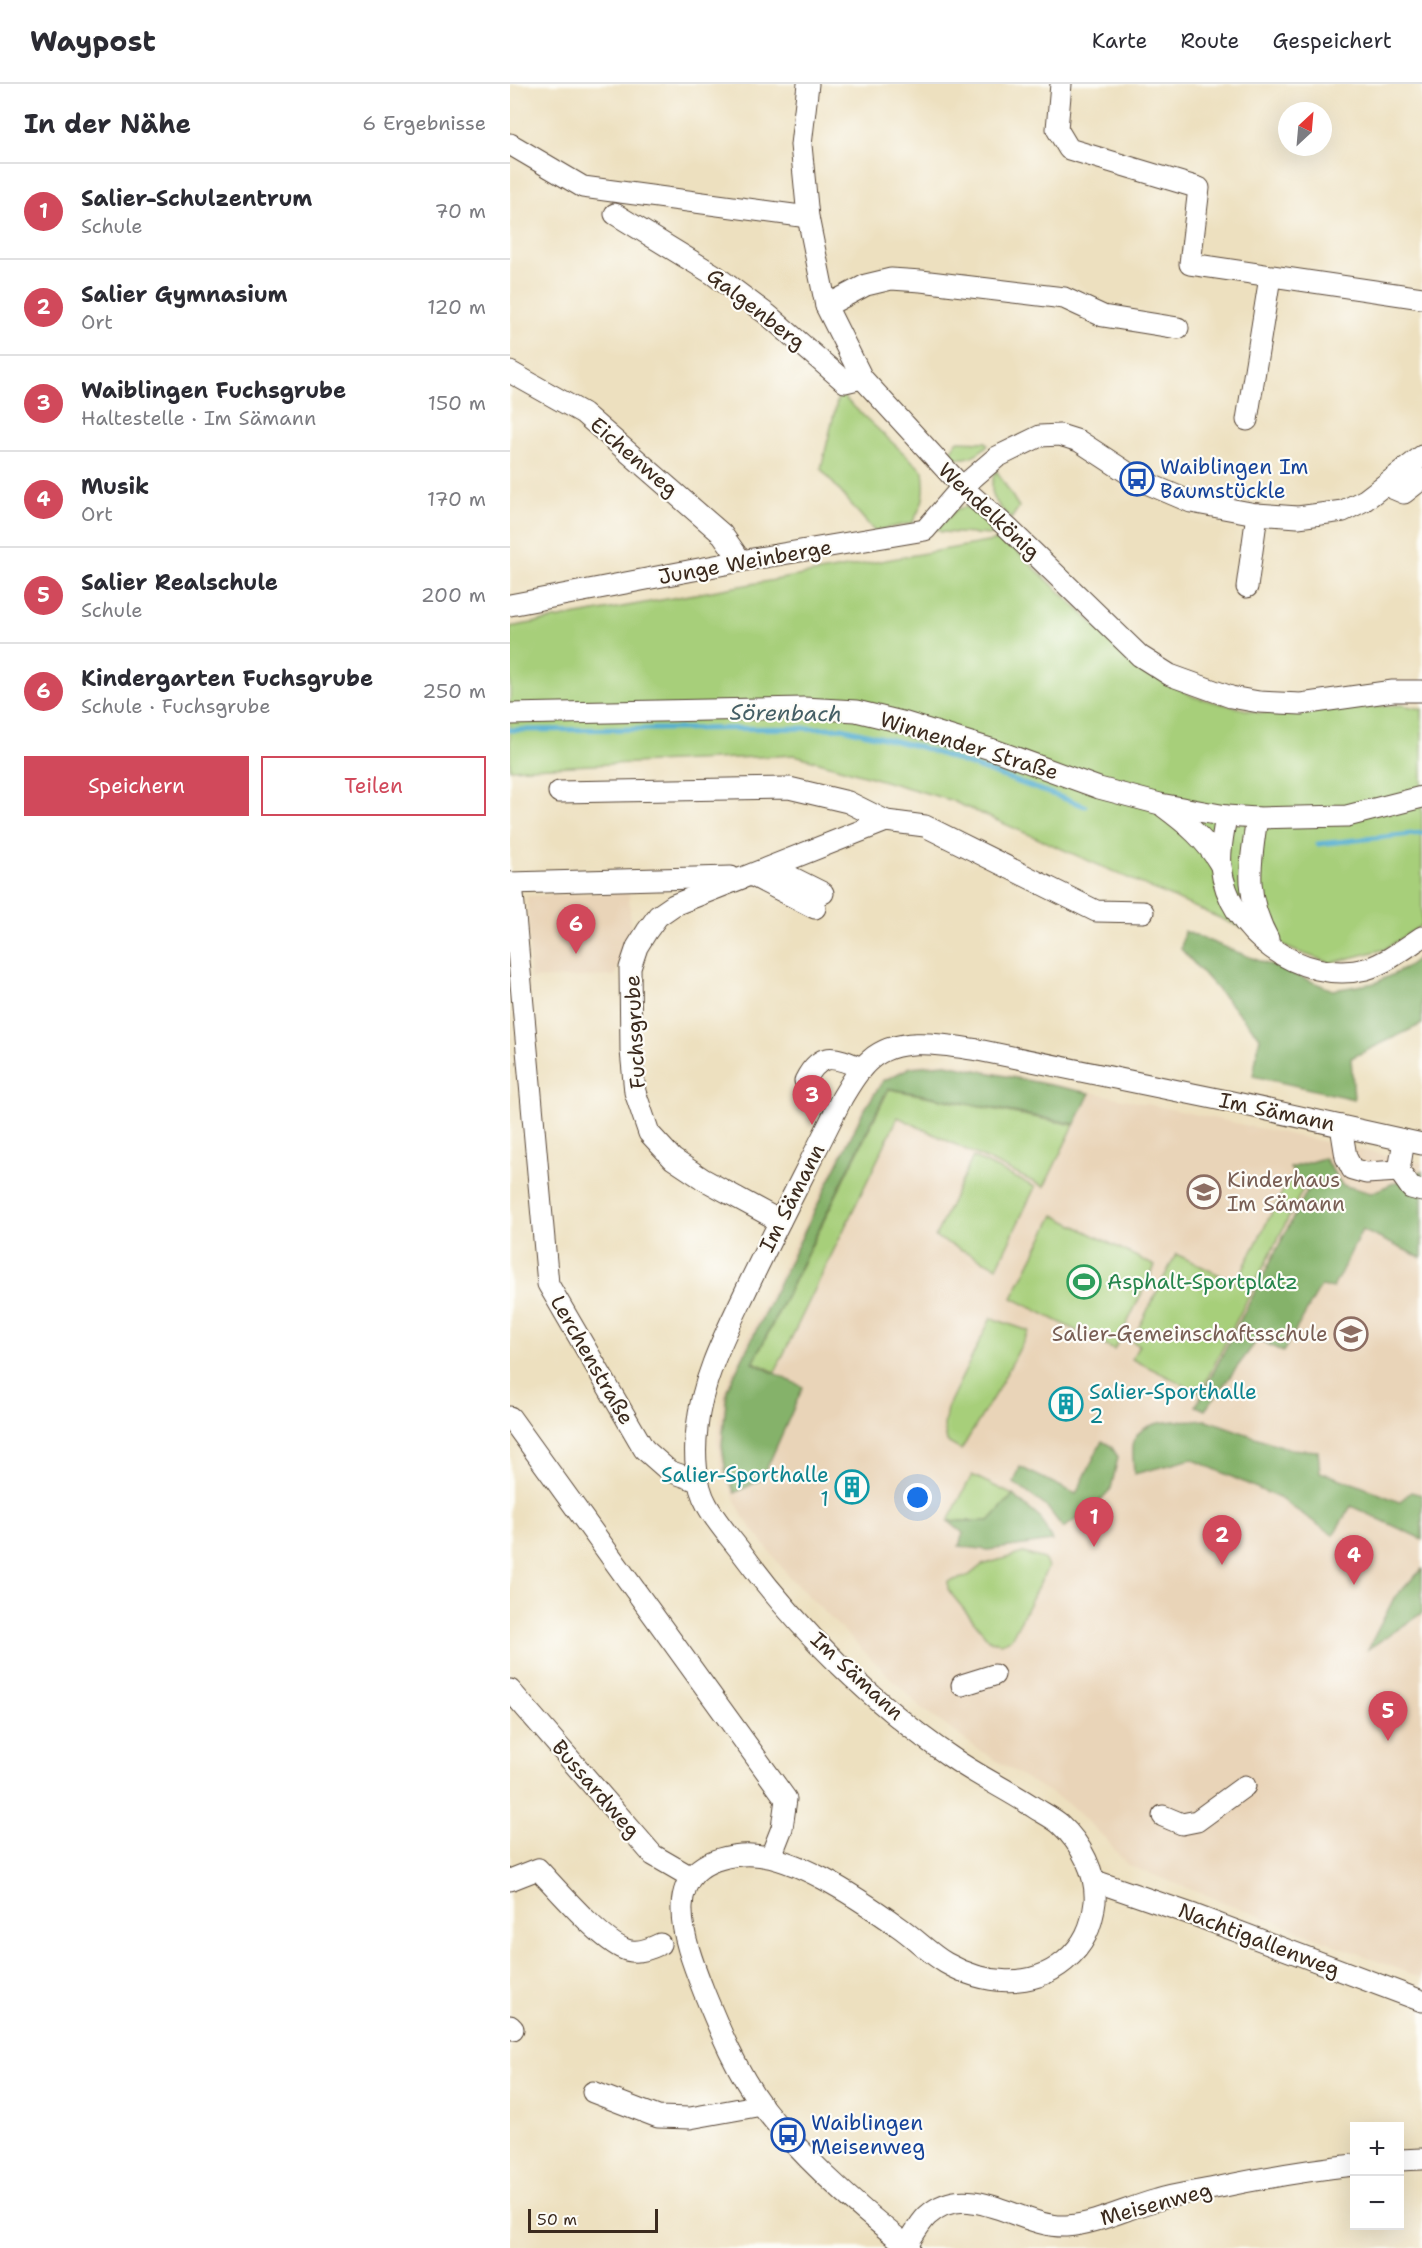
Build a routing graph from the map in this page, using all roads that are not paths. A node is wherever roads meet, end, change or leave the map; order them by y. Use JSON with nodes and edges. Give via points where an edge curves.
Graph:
{"nodes":[{"id":1,"x":808,"y":84,"type":"edge"},
{"id":2,"x":1061,"y":84,"type":"edge"},
{"id":3,"x":510,"y":144,"type":"edge"},
{"id":4,"x":645,"y":194,"type":"junction"},
{"id":5,"x":615,"y":214,"type":"dead end"},
{"id":6,"x":808,"y":217,"type":"junction"},
{"id":7,"x":647,"y":232,"type":"junction"},
{"id":8,"x":1270,"y":277,"type":"junction"},
{"id":9,"x":1422,"y":298,"type":"edge"},
{"id":10,"x":826,"y":306,"type":"junction"},
{"id":11,"x":1178,"y":328,"type":"dead end"},
{"id":12,"x":510,"y":372,"type":"edge"},
{"id":13,"x":862,"y":378,"type":"junction"},
{"id":14,"x":1247,"y":420,"type":"dead end"},
{"id":15,"x":1422,"y":456,"type":"edge"},
{"id":16,"x":1422,"y":479,"type":"edge"},
{"id":17,"x":1385,"y":485,"type":"junction"},
{"id":18,"x":962,"y":487,"type":"junction"},
{"id":19,"x":1257,"y":514,"type":"junction"},
{"id":20,"x":741,"y":561,"type":"junction"},
{"id":21,"x":1247,"y":587,"type":"dead end"},
{"id":22,"x":510,"y":605,"type":"edge"},
{"id":23,"x":1418,"y":693,"type":"edge"},
{"id":24,"x":510,"y":714,"type":"edge"},
{"id":25,"x":559,"y":792,"type":"dead end"},
{"id":26,"x":1422,"y":797,"type":"edge"},
{"id":27,"x":1160,"y":804,"type":"junction"},
{"id":28,"x":1226,"y":816,"type":"junction"},
{"id":29,"x":1257,"y":818,"type":"junction"},
{"id":30,"x":886,"y":821,"type":"junction"},
{"id":31,"x":1220,"y":864,"type":"junction"},
{"id":32,"x":771,"y":867,"type":"junction"},
{"id":33,"x":748,"y":876,"type":"junction"},
{"id":34,"x":516,"y":883,"type":"edge"},
{"id":35,"x":1143,"y":912,"type":"dead end"},
{"id":36,"x":1422,"y":938,"type":"edge"},
{"id":37,"x":1272,"y":948,"type":"junction"},
{"id":38,"x":861,"y":1068,"type":"junction"},
{"id":39,"x":805,"y":1082,"type":"dead end"},
{"id":40,"x":1341,"y":1126,"type":"junction"},
{"id":41,"x":1413,"y":1142,"type":"edge"},
{"id":42,"x":1399,"y":1171,"type":"junction"},
{"id":43,"x":1422,"y":1191,"type":"edge"},
{"id":44,"x":780,"y":1221,"type":"junction"},
{"id":45,"x":510,"y":1417,"type":"edge"},
{"id":46,"x":698,"y":1481,"type":"junction"},
{"id":47,"x":994,"y":1675,"type":"dead end"},
{"id":48,"x":962,"y":1685,"type":"dead end"},
{"id":49,"x":510,"y":1690,"type":"edge"},
{"id":50,"x":1245,"y":1786,"type":"dead end"},
{"id":51,"x":1163,"y":1816,"type":"dead end"},
{"id":52,"x":771,"y":1856,"type":"junction"},
{"id":53,"x":691,"y":1877,"type":"junction"},
{"id":54,"x":510,"y":1880,"type":"edge"},
{"id":55,"x":1095,"y":1881,"type":"junction"},
{"id":56,"x":660,"y":1944,"type":"dead end"},
{"id":57,"x":1422,"y":2001,"type":"edge"},
{"id":58,"x":593,"y":2092,"type":"dead end"},
{"id":59,"x":762,"y":2105,"type":"junction"},
{"id":60,"x":1422,"y":2159,"type":"edge"},
{"id":61,"x":1404,"y":2160,"type":"edge"},
{"id":62,"x":1350,"y":2165,"type":"edge"},
{"id":63,"x":908,"y":2247,"type":"edge"}],
"edges":[{"from":1,"to":6,"type":"street","name":"Wendelkönig","via":[[801,145]]},
{"from":2,"to":8,"type":"street","via":[[1058,129],[1069,149],[1199,188],[1190,264]]},
{"from":3,"to":4,"type":"street","via":[[583,187]]},
{"from":4,"to":6,"type":"street"},
{"from":4,"to":7,"type":"street","via":[[641,218]]},
{"from":5,"to":7,"type":"street","name":"Galgenberg"},
{"from":6,"to":10,"type":"street","name":"Wendelkönig"},
{"from":7,"to":13,"type":"street","name":"Galgenberg","via":[[768,315],[845,382]]},
{"from":8,"to":9,"type":"street"},
{"from":8,"to":14,"type":"street"},
{"from":10,"to":11,"type":"street","via":[[866,285],[891,279],[1064,298],[1103,316]]},
{"from":10,"to":13,"type":"street","name":"Wendelkönig"},
{"from":12,"to":20,"type":"street","name":"Eichenweg","via":[[583,413],[722,534]]},
{"from":13,"to":18,"type":"street","name":"Wendelkönig"},
{"from":15,"to":17,"type":"street","name":"Junge Weinberge"},
{"from":16,"to":17,"type":"street","via":[[1404,493]]},
{"from":17,"to":19,"type":"street","name":"Junge Weinberge","via":[[1343,511],[1298,518]]},
{"from":18,"to":19,"type":"street","name":"Junge Weinberge","via":[[997,457],[1040,436],[1060,435],[1079,441],[1108,462],[1165,492],[1191,502]]},
{"from":18,"to":20,"type":"street","name":"Junge Weinberge","via":[[925,530]]},
{"from":18,"to":23,"type":"street","name":"Wendelkönig","via":[[1140,656],[1170,675],[1232,697],[1259,702],[1301,704],[1393,691]]},
{"from":19,"to":21,"type":"street"},
{"from":20,"to":22,"type":"street","name":"Junge Weinberge"},
{"from":24,"to":27,"type":"street","name":"Winnender Straße","via":[[804,708],[856,711],[997,750],[1099,788]]},
{"from":25,"to":30,"type":"street","name":"Fuchsgrube","via":[[789,788],[848,802]]},
{"from":26,"to":29,"type":"street","name":"Winnender Straße","via":[[1347,816]]},
{"from":27,"to":28,"type":"street","name":"Winnender Straße"},
{"from":27,"to":31,"type":"street","via":[[1185,822],[1209,846]]},
{"from":28,"to":29,"type":"street","name":"Winnender Straße"},
{"from":28,"to":31,"type":"street"},
{"from":29,"to":37,"type":"street","via":[[1250,870],[1252,900]]},
{"from":30,"to":32,"type":"street","name":"Fuchsgrube"},
{"from":30,"to":35,"type":"street","name":"Fuchsgrube","via":[[925,826],[1096,911]]},
{"from":31,"to":37,"type":"street","via":[[1231,905],[1258,938]]},
{"from":32,"to":33,"type":"street","name":"Fuchsgrube"},
{"from":32,"to":33,"type":"street","via":[[819,900]]},
{"from":33,"to":34,"type":"street"},
{"from":33,"to":44,"type":"street","name":"Fuchsgrube","via":[[674,905],[658,916],[637,947],[630,968],[634,1082],[649,1133],[673,1159]]},
{"from":34,"to":46,"type":"street","name":"Lerchenstraße","via":[[548,1284],[644,1449],[669,1471]]},
{"from":36,"to":37,"type":"street","via":[[1366,969],[1340,972],[1293,961]]},
{"from":38,"to":39,"type":"street","via":[[827,1058],[813,1066]]},
{"from":38,"to":40,"type":"street","name":"Im Sämann","via":[[880,1053],[905,1044],[945,1045]]},
{"from":38,"to":44,"type":"street","name":"Im Sämann"},
{"from":40,"to":41,"type":"street","name":"Im Sämann"},
{"from":40,"to":42,"type":"street","via":[[1352,1169],[1366,1173]]},
{"from":41,"to":42,"type":"street"},
{"from":42,"to":43,"type":"street","via":[[1411,1188]]},
{"from":44,"to":46,"type":"street","name":"Im Sämann","via":[[704,1385],[696,1435]]},
{"from":45,"to":52,"type":"street","via":[[786,1800],[782,1828]]},
{"from":46,"to":55,"type":"street","name":"Im Sämann","via":[[706,1505],[774,1596],[866,1689],[954,1760],[1060,1824],[1075,1842]]},
{"from":47,"to":48,"type":"street"},
{"from":49,"to":53,"type":"street","name":"Bussardweg","via":[[653,1855]]},
{"from":50,"to":51,"type":"street","via":[[1197,1821],[1182,1824]]},
{"from":52,"to":53,"type":"street","via":[[746,1854],[723,1858]]},
{"from":52,"to":55,"type":"street","via":[[799,1867],[864,1904],[943,1961],[977,1977],[1012,1982],[1056,1968],[1081,1946],[1091,1924]]},
{"from":53,"to":59,"type":"street","via":[[682,1906],[687,1949],[720,2033]]},
{"from":54,"to":56,"type":"street","via":[[538,1869],[606,1938],[625,1950],[646,1950]]},
{"from":55,"to":57,"type":"street","name":"Nachtigallenweg"},
{"from":58,"to":59,"type":"street","via":[[658,2117],[690,2118]]},
{"from":59,"to":63,"type":"street","via":[[831,2184]]},
{"from":60,"to":61,"type":"street"},
{"from":62,"to":63,"type":"street","name":"Meisenweg","via":[[1298,2171],[1158,2199],[1087,2223],[1064,2226],[1043,2224],[977,2201],[960,2201],[927,2216]]}]}
